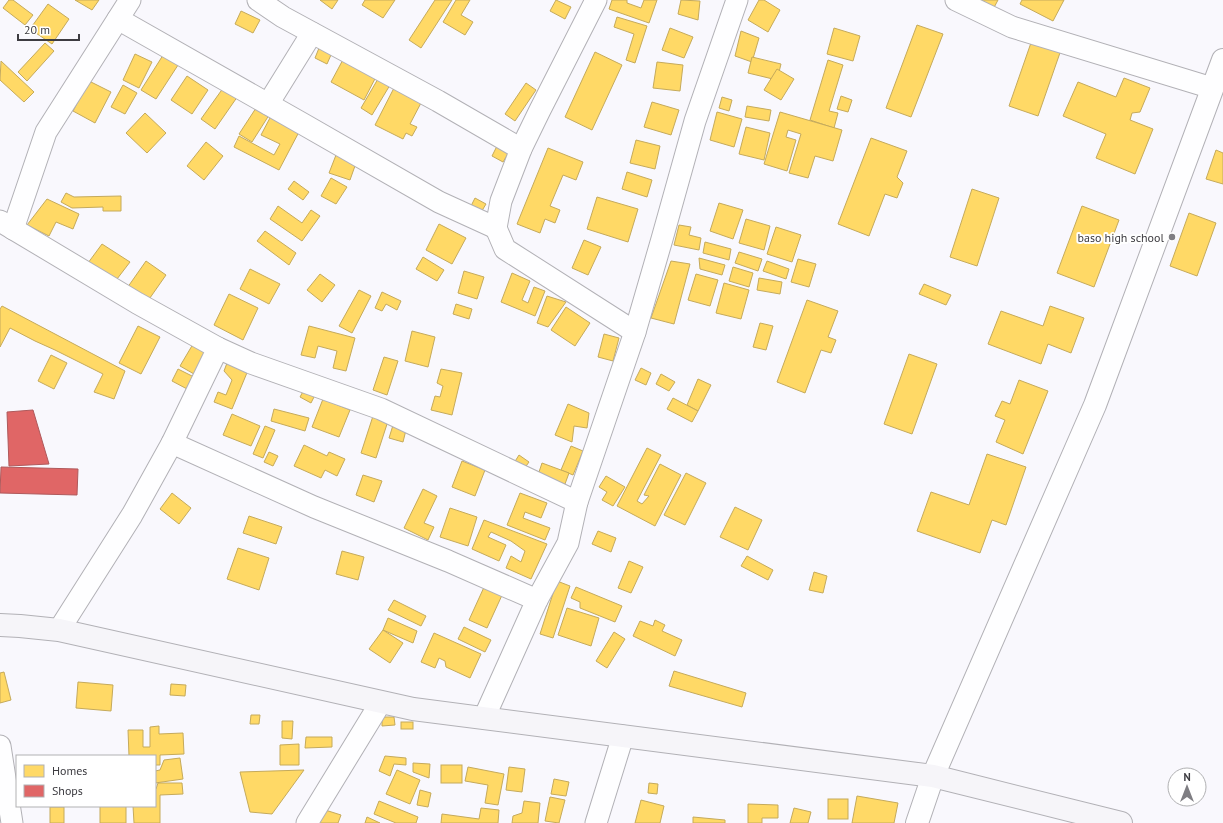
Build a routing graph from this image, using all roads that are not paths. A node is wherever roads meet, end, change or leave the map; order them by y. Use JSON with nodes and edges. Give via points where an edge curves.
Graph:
{"nodes":[{"id":1,"x":130,"y":0,"type":"edge"},
{"id":2,"x":258,"y":0,"type":"edge"},
{"id":3,"x":596,"y":0,"type":"edge"},
{"id":4,"x":737,"y":0,"type":"edge"},
{"id":5,"x":956,"y":0,"type":"edge"},
{"id":6,"x":118,"y":19,"type":"junction"},
{"id":7,"x":312,"y":32,"type":"junction"},
{"id":8,"x":1223,"y":60,"type":"edge"},
{"id":9,"x":1212,"y":88,"type":"junction"},
{"id":10,"x":268,"y":104,"type":"junction"},
{"id":11,"x":521,"y":149,"type":"junction"},
{"id":12,"x":6,"y":225,"type":"edge"},
{"id":13,"x":496,"y":228,"type":"junction"},
{"id":14,"x":635,"y":332,"type":"junction"},
{"id":15,"x":218,"y":348,"type":"junction"},
{"id":16,"x":172,"y":444,"type":"junction"},
{"id":17,"x":577,"y":502,"type":"junction"},
{"id":18,"x":537,"y":600,"type":"junction"},
{"id":19,"x":0,"y":626,"type":"edge"},
{"id":20,"x":59,"y":630,"type":"junction"},
{"id":21,"x":381,"y":702,"type":"junction"},
{"id":22,"x":484,"y":718,"type":"junction"},
{"id":23,"x":623,"y":736,"type":"junction"},
{"id":24,"x":0,"y":746,"type":"edge"},
{"id":25,"x":933,"y":776,"type":"junction"},
{"id":26,"x":12,"y":823,"type":"edge"},
{"id":27,"x":307,"y":823,"type":"edge"},
{"id":28,"x":596,"y":823,"type":"edge"},
{"id":29,"x":917,"y":823,"type":"edge"},
{"id":30,"x":1121,"y":823,"type":"edge"}],
"edges":[{"from":1,"to":6,"type":"street"},
{"from":2,"to":7,"type":"street"},
{"from":3,"to":11,"type":"street"},
{"from":4,"to":14,"type":"street","via":[[695,121]]},
{"from":5,"to":9,"type":"street","via":[[1012,27]]},
{"from":6,"to":10,"type":"street"},
{"from":6,"to":12,"type":"street","via":[[46,132]]},
{"from":7,"to":10,"type":"street"},
{"from":7,"to":11,"type":"street","via":[[438,100]]},
{"from":8,"to":9,"type":"street"},
{"from":9,"to":25,"type":"street","via":[[1095,405]]},
{"from":10,"to":13,"type":"street","via":[[439,202]]},
{"from":11,"to":13,"type":"street","via":[[501,201]]},
{"from":12,"to":15,"type":"street","via":[[137,304]]},
{"from":13,"to":14,"type":"street","via":[[505,249]]},
{"from":14,"to":17,"type":"street"},
{"from":15,"to":16,"type":"street"},
{"from":15,"to":17,"type":"street","via":[[251,363],[381,409]]},
{"from":16,"to":18,"type":"street","via":[[314,507]]},
{"from":16,"to":20,"type":"street","via":[[132,514]]},
{"from":17,"to":18,"type":"street","via":[[568,543]]},
{"from":18,"to":22,"type":"street"},
{"from":19,"to":20,"type":"main road"},
{"from":20,"to":21,"type":"main road"},
{"from":21,"to":22,"type":"main road","via":[[413,709]]},
{"from":21,"to":27,"type":"street"},
{"from":22,"to":23,"type":"main road"},
{"from":23,"to":25,"type":"main road"},
{"from":23,"to":28,"type":"street"},
{"from":24,"to":26,"type":"street"},
{"from":25,"to":29,"type":"street"},
{"from":25,"to":30,"type":"main road"}]}
